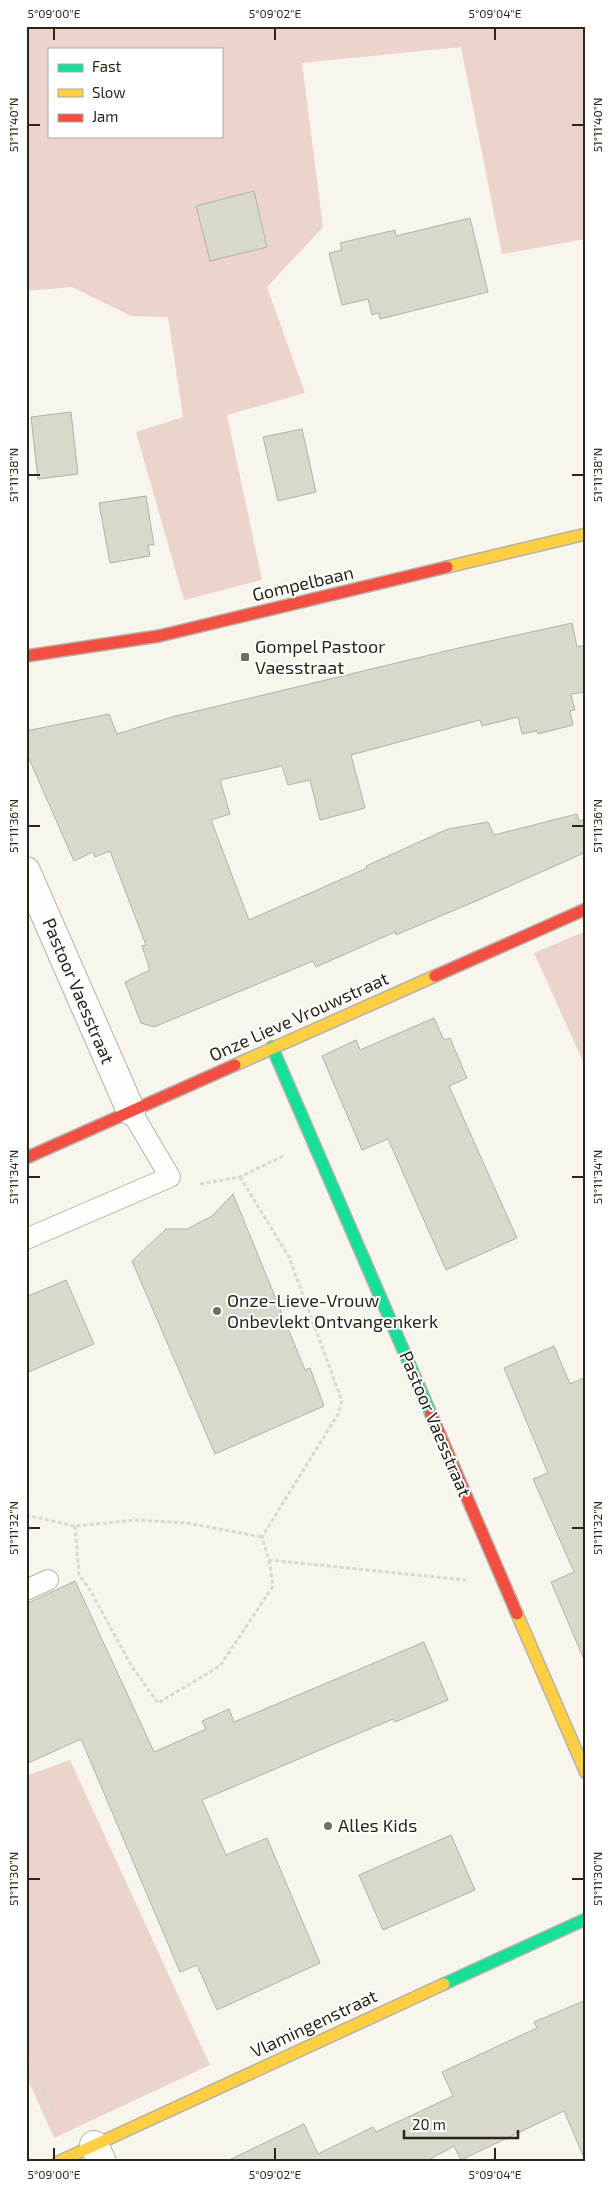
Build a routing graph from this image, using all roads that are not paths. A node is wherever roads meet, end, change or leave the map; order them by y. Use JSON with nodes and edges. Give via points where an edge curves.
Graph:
{"nodes":[{"id":1,"x":586,"y":534,"type":"edge"},
{"id":2,"x":26,"y":656,"type":"edge"},
{"id":3,"x":26,"y":871,"type":"edge"},
{"id":4,"x":586,"y":909,"type":"edge"},
{"id":5,"x":272,"y":1047,"type":"junction"},
{"id":6,"x":130,"y":1111,"type":"junction"},
{"id":7,"x":26,"y":1158,"type":"edge"},
{"id":8,"x":26,"y":1239,"type":"edge"},
{"id":9,"x":48,"y":1580,"type":"dead end"},
{"id":10,"x":26,"y":1590,"type":"edge"},
{"id":11,"x":586,"y":1773,"type":"edge"},
{"id":12,"x":586,"y":1919,"type":"edge"},
{"id":13,"x":89,"y":2154,"type":"edge"},
{"id":14,"x":58,"y":2162,"type":"edge"}],
"edges":[{"from":1,"to":2,"type":"street","name":"Gompelbaan","via":[[160,636]]},
{"from":3,"to":6,"type":"street","name":"Pastoor Vaesstraat"},
{"from":4,"to":5,"type":"street","name":"Onze Lieve Vrouwstraat"},
{"from":5,"to":6,"type":"street","name":"Onze Lieve Vrouwstraat"},
{"from":5,"to":11,"type":"street","name":"Pastoor Vaesstraat"},
{"from":6,"to":7,"type":"street","name":"Onze Lieve Vrouwstraat"},
{"from":6,"to":8,"type":"lane","via":[[170,1178]]},
{"from":9,"to":10,"type":"lane"},
{"from":12,"to":13,"type":"street","name":"Vlamingenstraat"},
{"from":13,"to":14,"type":"street","name":"Vlamingenstraat"}]}
